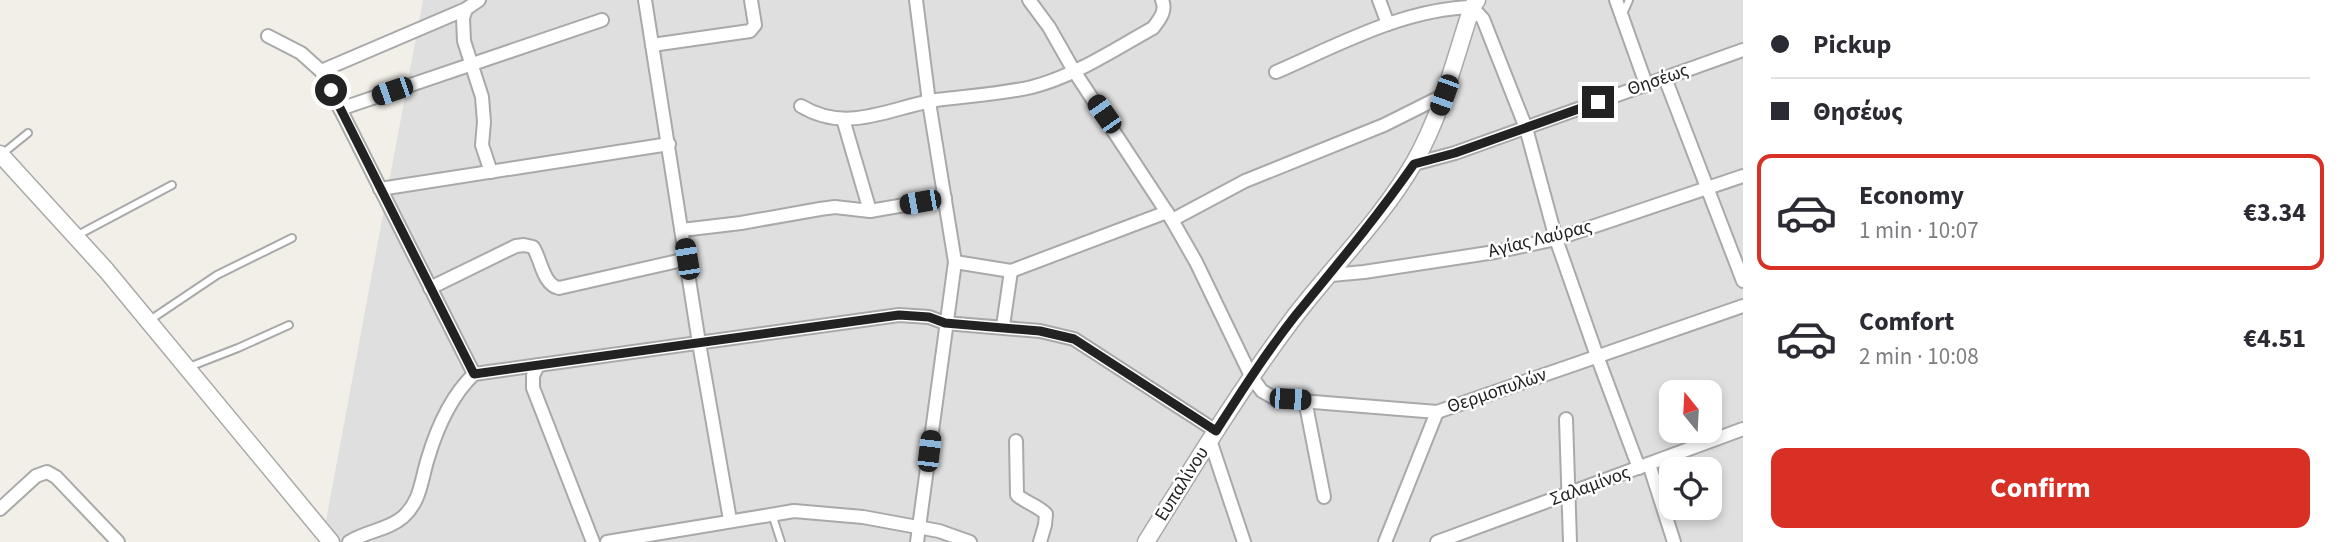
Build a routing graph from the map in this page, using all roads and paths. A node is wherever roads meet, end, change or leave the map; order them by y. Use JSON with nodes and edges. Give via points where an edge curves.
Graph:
{"nodes":[{"id":1,"x":479,"y":0,"type":"edge"},
{"id":2,"x":645,"y":0,"type":"edge"},
{"id":3,"x":751,"y":0,"type":"edge"},
{"id":4,"x":916,"y":0,"type":"edge"},
{"id":5,"x":1028,"y":0,"type":"edge"},
{"id":6,"x":1162,"y":0,"type":"edge"},
{"id":7,"x":1379,"y":0,"type":"edge"},
{"id":8,"x":1616,"y":0,"type":"edge"},
{"id":9,"x":1629,"y":0,"type":"edge"},
{"id":10,"x":1474,"y":3,"type":"edge"},
{"id":11,"x":467,"y":9,"type":"junction"},
{"id":12,"x":1623,"y":15,"type":"junction"},
{"id":13,"x":602,"y":20,"type":"dead end"},
{"id":14,"x":1388,"y":24,"type":"junction"},
{"id":15,"x":268,"y":36,"type":"dead end"},
{"id":16,"x":652,"y":45,"type":"junction"},
{"id":17,"x":1743,"y":50,"type":"edge"},
{"id":18,"x":470,"y":63,"type":"junction"},
{"id":19,"x":321,"y":71,"type":"junction"},
{"id":20,"x":1074,"y":71,"type":"junction"},
{"id":21,"x":1276,"y":72,"type":"dead end"},
{"id":22,"x":1665,"y":78,"type":"junction"},
{"id":23,"x":1646,"y":84,"type":"junction"},
{"id":24,"x":1444,"y":95,"type":"junction"},
{"id":25,"x":929,"y":102,"type":"junction"},
{"id":26,"x":801,"y":106,"type":"dead end"},
{"id":27,"x":340,"y":109,"type":"junction"},
{"id":28,"x":843,"y":119,"type":"junction"},
{"id":29,"x":1526,"y":128,"type":"junction"},
{"id":30,"x":28,"y":133,"type":"dead end"},
{"id":31,"x":669,"y":145,"type":"junction"},
{"id":32,"x":0,"y":155,"type":"edge"},
{"id":33,"x":1414,"y":164,"type":"junction"},
{"id":34,"x":491,"y":172,"type":"junction"},
{"id":35,"x":1743,"y":176,"type":"edge"},
{"id":36,"x":172,"y":185,"type":"dead end"},
{"id":37,"x":1707,"y":187,"type":"junction"},
{"id":38,"x":380,"y":190,"type":"junction"},
{"id":39,"x":945,"y":198,"type":"junction"},
{"id":40,"x":870,"y":211,"type":"junction"},
{"id":41,"x":1170,"y":216,"type":"junction"},
{"id":42,"x":682,"y":230,"type":"junction"},
{"id":43,"x":75,"y":236,"type":"junction"},
{"id":44,"x":292,"y":238,"type":"dead end"},
{"id":45,"x":1556,"y":239,"type":"junction"},
{"id":46,"x":687,"y":259,"type":"junction"},
{"id":47,"x":956,"y":262,"type":"junction"},
{"id":48,"x":1011,"y":271,"type":"junction"},
{"id":49,"x":1331,"y":275,"type":"junction"},
{"id":50,"x":1743,"y":281,"type":"edge"},
{"id":51,"x":430,"y":288,"type":"junction"},
{"id":52,"x":1743,"y":306,"type":"edge"},
{"id":53,"x":149,"y":321,"type":"junction"},
{"id":54,"x":945,"y":323,"type":"junction"},
{"id":55,"x":289,"y":325,"type":"dead end"},
{"id":56,"x":1003,"y":326,"type":"junction"},
{"id":57,"x":699,"y":343,"type":"junction"},
{"id":58,"x":1597,"y":356,"type":"junction"},
{"id":59,"x":538,"y":365,"type":"junction"},
{"id":60,"x":187,"y":367,"type":"junction"},
{"id":61,"x":474,"y":374,"type":"junction"},
{"id":62,"x":1251,"y":376,"type":"junction"},
{"id":63,"x":1305,"y":400,"type":"junction"},
{"id":64,"x":1437,"y":412,"type":"junction"},
{"id":65,"x":1566,"y":419,"type":"dead end"},
{"id":66,"x":1743,"y":429,"type":"edge"},
{"id":67,"x":1213,"y":436,"type":"junction"},
{"id":68,"x":1016,"y":441,"type":"dead end"},
{"id":69,"x":1644,"y":466,"type":"junction"},
{"id":70,"x":1568,"y":494,"type":"junction"},
{"id":71,"x":1324,"y":497,"type":"dead end"},
{"id":72,"x":0,"y":509,"type":"edge"},
{"id":73,"x":772,"y":513,"type":"junction"},
{"id":74,"x":730,"y":520,"type":"junction"},
{"id":75,"x":919,"y":527,"type":"junction"},
{"id":76,"x":118,"y":542,"type":"edge"},
{"id":77,"x":331,"y":542,"type":"edge"},
{"id":78,"x":349,"y":542,"type":"edge"},
{"id":79,"x":593,"y":542,"type":"edge"},
{"id":80,"x":607,"y":542,"type":"edge"},
{"id":81,"x":780,"y":542,"type":"edge"},
{"id":82,"x":917,"y":542,"type":"edge"},
{"id":83,"x":970,"y":542,"type":"edge"},
{"id":84,"x":1040,"y":542,"type":"edge"},
{"id":85,"x":1146,"y":542,"type":"edge"},
{"id":86,"x":1244,"y":542,"type":"edge"},
{"id":87,"x":1385,"y":542,"type":"edge"},
{"id":88,"x":1437,"y":542,"type":"edge"},
{"id":89,"x":1570,"y":542,"type":"edge"},
{"id":90,"x":1674,"y":542,"type":"edge"}],
"edges":[{"from":1,"to":11,"type":"street"},
{"from":2,"to":16,"type":"street"},
{"from":3,"to":16,"type":"street","via":[[755,25],[750,31]]},
{"from":4,"to":25,"type":"street"},
{"from":5,"to":20,"type":"street"},
{"from":6,"to":20,"type":"street","via":[[1162,16],[1153,28]]},
{"from":7,"to":14,"type":"street"},
{"from":8,"to":12,"type":"street"},
{"from":9,"to":12,"type":"lane"},
{"from":10,"to":14,"type":"street"},
{"from":10,"to":24,"type":"street","name":"Ευπαλίνου"},
{"from":10,"to":29,"type":"street"},
{"from":11,"to":18,"type":"street","via":[[464,41]]},
{"from":11,"to":19,"type":"street"},
{"from":12,"to":23,"type":"street"},
{"from":13,"to":18,"type":"street"},
{"from":14,"to":21,"type":"street"},
{"from":15,"to":19,"type":"street","via":[[301,52]]},
{"from":16,"to":31,"type":"street"},
{"from":17,"to":22,"type":"street","name":"Θησέως"},
{"from":18,"to":27,"type":"street"},
{"from":18,"to":34,"type":"street","via":[[482,97],[482,145]]},
{"from":19,"to":27,"type":"street"},
{"from":20,"to":25,"type":"street","via":[[1033,86]]},
{"from":20,"to":41,"type":"street"},
{"from":22,"to":23,"type":"street","name":"Θησέως"},
{"from":22,"to":37,"type":"street"},
{"from":23,"to":29,"type":"street","name":"Θησέως"},
{"from":24,"to":33,"type":"street","name":"Ευπαλίνου"},
{"from":24,"to":41,"type":"street"},
{"from":25,"to":28,"type":"street"},
{"from":25,"to":39,"type":"street"},
{"from":26,"to":28,"type":"street","via":[[826,118]]},
{"from":27,"to":38,"type":"street"},
{"from":28,"to":40,"type":"street"},
{"from":29,"to":33,"type":"street","name":"Θησέως"},
{"from":29,"to":45,"type":"street"},
{"from":30,"to":32,"type":"lane"},
{"from":31,"to":34,"type":"street"},
{"from":31,"to":42,"type":"street"},
{"from":32,"to":43,"type":"street"},
{"from":33,"to":49,"type":"street","name":"Ευπαλίνου"},
{"from":34,"to":38,"type":"street"},
{"from":35,"to":37,"type":"street","name":"Αγίας Λαύρας"},
{"from":36,"to":43,"type":"lane"},
{"from":37,"to":45,"type":"street","name":"Αγίας Λαύρας"},
{"from":37,"to":50,"type":"street"},
{"from":38,"to":51,"type":"street"},
{"from":39,"to":40,"type":"street"},
{"from":39,"to":47,"type":"street"},
{"from":40,"to":42,"type":"street","via":[[835,207]]},
{"from":41,"to":48,"type":"street"},
{"from":41,"to":62,"type":"street"},
{"from":42,"to":46,"type":"street"},
{"from":43,"to":53,"type":"street"},
{"from":44,"to":53,"type":"lane","via":[[217,275]]},
{"from":45,"to":49,"type":"street","name":"Αγίας Λαύρας"},
{"from":45,"to":58,"type":"street"},
{"from":46,"to":51,"type":"street","via":[[559,288],[548,282],[533,247],[524,245]]},
{"from":46,"to":57,"type":"street"},
{"from":47,"to":48,"type":"street"},
{"from":47,"to":54,"type":"street"},
{"from":48,"to":56,"type":"street"},
{"from":49,"to":62,"type":"street","name":"Ευπαλίνου"},
{"from":51,"to":61,"type":"street"},
{"from":52,"to":58,"type":"street","name":"Θερμοπυλών"},
{"from":53,"to":60,"type":"street"},
{"from":54,"to":56,"type":"street"},
{"from":54,"to":57,"type":"street","via":[[899,315]]},
{"from":54,"to":75,"type":"street"},
{"from":55,"to":60,"type":"lane"},
{"from":56,"to":67,"type":"street","via":[[1074,339]]},
{"from":57,"to":59,"type":"street"},
{"from":57,"to":74,"type":"street"},
{"from":58,"to":64,"type":"street","name":"Θερμοπυλών"},
{"from":58,"to":69,"type":"street"},
{"from":59,"to":61,"type":"street"},
{"from":59,"to":79,"type":"street","via":[[533,388]]},
{"from":60,"to":77,"type":"street"},
{"from":61,"to":78,"type":"street","via":[[441,423],[415,503],[401,519]]},
{"from":62,"to":63,"type":"street","name":"Θερμοπυλών","via":[[1262,391],[1276,398]]},
{"from":62,"to":67,"type":"street","name":"Ευπαλίνου"},
{"from":63,"to":64,"type":"street","name":"Θερμοπυλών"},
{"from":63,"to":71,"type":"street"},
{"from":64,"to":87,"type":"street"},
{"from":65,"to":70,"type":"street"},
{"from":66,"to":69,"type":"street","name":"Σαλαμίνος"},
{"from":67,"to":85,"type":"street","name":"Ευπαλίνου"},
{"from":67,"to":86,"type":"street"},
{"from":68,"to":84,"type":"street","via":[[1017,495],[1046,514]]},
{"from":69,"to":70,"type":"street","name":"Σαλαμίνος"},
{"from":69,"to":90,"type":"street"},
{"from":70,"to":88,"type":"street","name":"Σαλαμίνος"},
{"from":70,"to":89,"type":"street"},
{"from":72,"to":76,"type":"street","via":[[36,476],[47,472]]},
{"from":73,"to":74,"type":"street"},
{"from":73,"to":75,"type":"street","via":[[826,512]]},
{"from":73,"to":81,"type":"lane"},
{"from":74,"to":80,"type":"street"},
{"from":75,"to":82,"type":"street"},
{"from":75,"to":83,"type":"street"}]}
